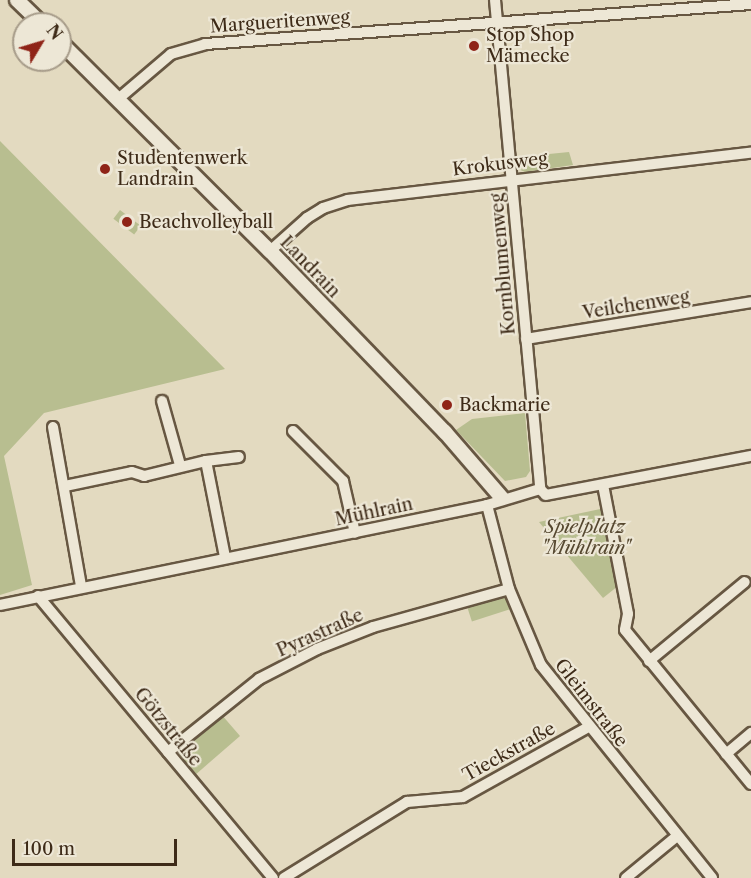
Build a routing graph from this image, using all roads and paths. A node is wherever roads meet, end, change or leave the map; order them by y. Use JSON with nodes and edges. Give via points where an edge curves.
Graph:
{"nodes":[{"id":1,"x":17,"y":0,"type":"edge"},
{"id":2,"x":495,"y":0,"type":"edge"},
{"id":3,"x":751,"y":4,"type":"edge"},
{"id":4,"x":30,"y":12,"type":"edge"},
{"id":5,"x":497,"y":23,"type":"junction"},
{"id":6,"x":72,"y":54,"type":"edge"},
{"id":7,"x":117,"y":100,"type":"junction"},
{"id":8,"x":751,"y":153,"type":"edge"},
{"id":9,"x":512,"y":178,"type":"junction"},
{"id":10,"x":270,"y":251,"type":"junction"},
{"id":11,"x":751,"y":302,"type":"edge"},
{"id":12,"x":526,"y":339,"type":"junction"},
{"id":13,"x":162,"y":401,"type":"dead end"},
{"id":14,"x":54,"y":427,"type":"dead end"},
{"id":15,"x":293,"y":431,"type":"dead end"},
{"id":16,"x":751,"y":456,"type":"edge"},
{"id":17,"x":239,"y":457,"type":"dead end"},
{"id":18,"x":206,"y":461,"type":"junction"},
{"id":19,"x":180,"y":465,"type":"junction"},
{"id":20,"x":603,"y":485,"type":"junction"},
{"id":21,"x":65,"y":486,"type":"junction"},
{"id":22,"x":540,"y":489,"type":"junction"},
{"id":23,"x":502,"y":498,"type":"junction"},
{"id":24,"x":488,"y":505,"type":"junction"},
{"id":25,"x":355,"y":533,"type":"junction"},
{"id":26,"x":225,"y":557,"type":"junction"},
{"id":27,"x":745,"y":582,"type":"dead end"},
{"id":28,"x":81,"y":586,"type":"junction"},
{"id":29,"x":509,"y":589,"type":"junction"},
{"id":30,"x":38,"y":596,"type":"junction"},
{"id":31,"x":0,"y":605,"type":"edge"},
{"id":32,"x":649,"y":660,"type":"junction"},
{"id":33,"x":588,"y":727,"type":"junction"},
{"id":34,"x":751,"y":734,"type":"edge"},
{"id":35,"x":168,"y":752,"type":"junction"},
{"id":36,"x":726,"y":754,"type":"junction"},
{"id":37,"x":751,"y":784,"type":"edge"},
{"id":38,"x":677,"y":836,"type":"junction"},
{"id":39,"x":273,"y":878,"type":"edge"},
{"id":40,"x":284,"y":878,"type":"edge"},
{"id":41,"x":626,"y":878,"type":"edge"},
{"id":42,"x":712,"y":878,"type":"edge"}],
"edges":[{"from":1,"to":4,"type":"street"},
{"from":2,"to":5,"type":"street","name":"Kornblumenweg"},
{"from":3,"to":5,"type":"street","name":"Margueritenweg"},
{"from":5,"to":7,"type":"street","name":"Margueritenweg","via":[[190,46],[162,60]]},
{"from":5,"to":9,"type":"street","name":"Kornblumenweg"},
{"from":6,"to":7,"type":"street","name":"Landrain"},
{"from":7,"to":10,"type":"street","name":"Landrain"},
{"from":8,"to":9,"type":"street","name":"Krokusweg"},
{"from":9,"to":10,"type":"street","name":"Krokusweg","via":[[348,200],[323,207]]},
{"from":9,"to":12,"type":"street","name":"Kornblumenweg"},
{"from":10,"to":23,"type":"street","name":"Landrain","via":[[445,432]]},
{"from":11,"to":12,"type":"street","name":"Veilchenweg"},
{"from":12,"to":22,"type":"street","name":"Kornblumenweg"},
{"from":13,"to":19,"type":"street"},
{"from":14,"to":21,"type":"street"},
{"from":15,"to":25,"type":"street","via":[[343,481]]},
{"from":16,"to":20,"type":"street","name":"Mühlrain"},
{"from":17,"to":18,"type":"street"},
{"from":18,"to":19,"type":"street"},
{"from":18,"to":26,"type":"street"},
{"from":19,"to":21,"type":"street","via":[[144,476],[132,472]]},
{"from":20,"to":22,"type":"street","name":"Mühlrain","via":[[546,495]]},
{"from":20,"to":32,"type":"street","via":[[628,614],[625,630]]},
{"from":21,"to":28,"type":"street"},
{"from":22,"to":23,"type":"street","name":"Mühlrain"},
{"from":23,"to":24,"type":"street","name":"Mühlrain"},
{"from":24,"to":25,"type":"street","name":"Mühlrain"},
{"from":24,"to":29,"type":"street","name":"Gleimstraße"},
{"from":25,"to":26,"type":"street","name":"Mühlrain"},
{"from":26,"to":28,"type":"street","name":"Mühlrain"},
{"from":27,"to":32,"type":"street"},
{"from":28,"to":30,"type":"street","name":"Mühlrain"},
{"from":29,"to":33,"type":"street","name":"Gleimstraße","via":[[541,664]]},
{"from":29,"to":35,"type":"street","name":"Pyrastraße","via":[[373,627],[317,649],[259,679]]},
{"from":30,"to":31,"type":"street","name":"Mühlrain"},
{"from":30,"to":35,"type":"street","name":"Götzstraße"},
{"from":32,"to":36,"type":"street"},
{"from":33,"to":38,"type":"street","name":"Gleimstraße"},
{"from":33,"to":40,"type":"street","name":"Tieckstraße","via":[[463,797],[407,802]]},
{"from":34,"to":36,"type":"street"},
{"from":35,"to":39,"type":"street","name":"Götzstraße"},
{"from":36,"to":37,"type":"street"},
{"from":38,"to":41,"type":"street"},
{"from":38,"to":42,"type":"street","name":"Gleimstraße"}]}
